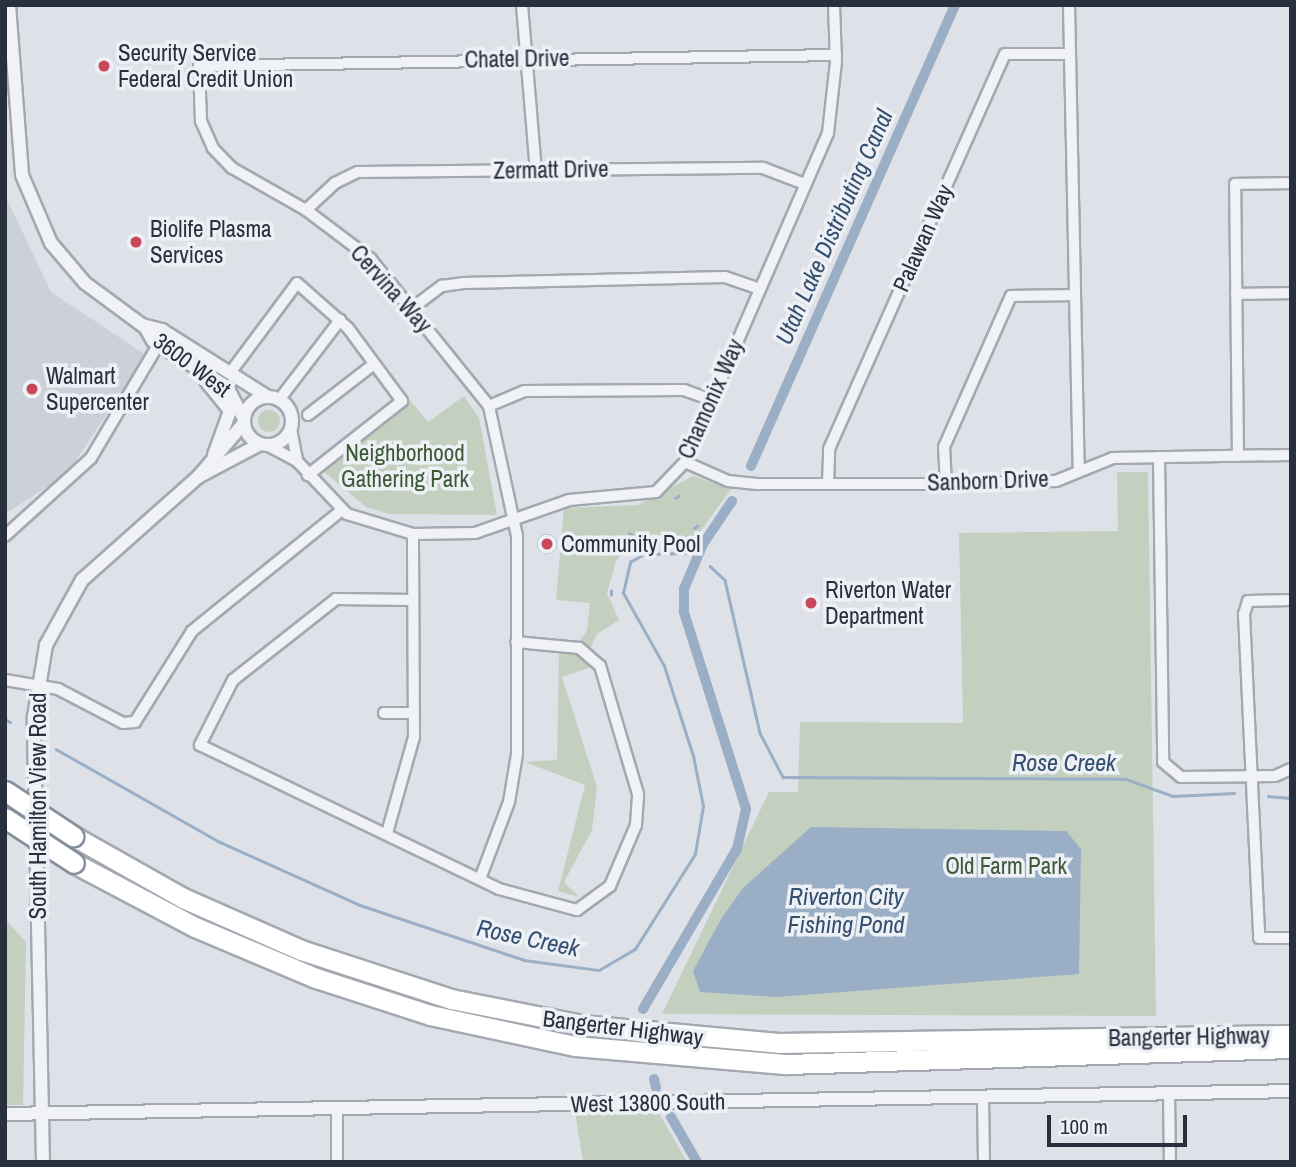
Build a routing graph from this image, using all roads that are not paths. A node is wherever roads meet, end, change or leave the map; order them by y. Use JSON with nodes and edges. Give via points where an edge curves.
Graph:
{"nodes":[{"id":1,"x":9,"y":5,"type":"edge"},
{"id":2,"x":522,"y":5,"type":"edge"},
{"id":3,"x":834,"y":5,"type":"edge"},
{"id":4,"x":1069,"y":5,"type":"edge"},
{"id":5,"x":1070,"y":54,"type":"junction"},
{"id":6,"x":836,"y":55,"type":"junction"},
{"id":7,"x":530,"y":59,"type":"junction"},
{"id":8,"x":199,"y":66,"type":"joint"},
{"id":9,"x":536,"y":170,"type":"junction"},
{"id":10,"x":1291,"y":183,"type":"edge"},
{"id":11,"x":805,"y":184,"type":"junction"},
{"id":12,"x":306,"y":210,"type":"junction"},
{"id":13,"x":760,"y":289,"type":"junction"},
{"id":14,"x":1291,"y":293,"type":"edge"},
{"id":15,"x":1236,"y":294,"type":"junction"},
{"id":16,"x":1074,"y":296,"type":"junction"},
{"id":17,"x":411,"y":309,"type":"junction"},
{"id":18,"x":340,"y":320,"type":"junction"},
{"id":19,"x":145,"y":327,"type":"junction"},
{"id":20,"x":158,"y":345,"type":"junction"},
{"id":21,"x":181,"y":361,"type":"junction"},
{"id":22,"x":374,"y":364,"type":"junction"},
{"id":23,"x":230,"y":373,"type":"junction"},
{"id":24,"x":274,"y":398,"type":"junction"},
{"id":25,"x":711,"y":400,"type":"junction"},
{"id":26,"x":489,"y":406,"type":"junction"},
{"id":27,"x":308,"y":415,"type":"dead end"},
{"id":28,"x":244,"y":421,"type":"junction"},
{"id":29,"x":291,"y":429,"type":"junction"},
{"id":30,"x":264,"y":444,"type":"junction"},
{"id":31,"x":1291,"y":455,"type":"edge"},
{"id":32,"x":1238,"y":456,"type":"junction"},
{"id":33,"x":1158,"y":457,"type":"junction"},
{"id":34,"x":213,"y":458,"type":"junction"},
{"id":35,"x":297,"y":461,"type":"junction"},
{"id":36,"x":685,"y":462,"type":"junction"},
{"id":37,"x":1079,"y":467,"type":"junction"},
{"id":38,"x":308,"y":475,"type":"junction"},
{"id":39,"x":198,"y":477,"type":"junction"},
{"id":40,"x":828,"y":484,"type":"junction"},
{"id":41,"x":946,"y":484,"type":"junction"},
{"id":42,"x":342,"y":510,"type":"junction"},
{"id":43,"x":516,"y":521,"type":"junction"},
{"id":44,"x":414,"y":534,"type":"junction"},
{"id":45,"x":5,"y":536,"type":"edge"},
{"id":46,"x":412,"y":600,"type":"junction"},
{"id":47,"x":1291,"y":600,"type":"edge"},
{"id":48,"x":516,"y":642,"type":"junction"},
{"id":49,"x":5,"y":680,"type":"edge"},
{"id":50,"x":37,"y":684,"type":"junction"},
{"id":51,"x":384,"y":713,"type":"dead end"},
{"id":52,"x":413,"y":713,"type":"junction"},
{"id":53,"x":1291,"y":769,"type":"edge"},
{"id":54,"x":1249,"y":777,"type":"junction"},
{"id":55,"x":5,"y":791,"type":"edge"},
{"id":56,"x":5,"y":818,"type":"edge"},
{"id":57,"x":387,"y":833,"type":"junction"},
{"id":58,"x":480,"y":879,"type":"junction"},
{"id":59,"x":1291,"y":938,"type":"edge"},
{"id":60,"x":1291,"y":1035,"type":"edge"},
{"id":61,"x":1291,"y":1048,"type":"edge"},
{"id":62,"x":1291,"y":1091,"type":"edge"},
{"id":63,"x":1169,"y":1094,"type":"junction"},
{"id":64,"x":983,"y":1098,"type":"junction"},
{"id":65,"x":337,"y":1110,"type":"junction"},
{"id":66,"x":42,"y":1113,"type":"junction"},
{"id":67,"x":5,"y":1114,"type":"edge"},
{"id":68,"x":43,"y":1162,"type":"edge"},
{"id":69,"x":337,"y":1162,"type":"edge"},
{"id":70,"x":984,"y":1162,"type":"edge"},
{"id":71,"x":1170,"y":1162,"type":"edge"}],
"edges":[{"from":1,"to":19,"type":"street","via":[[14,131],[22,176],[51,243],[85,283]]},
{"from":2,"to":7,"type":"street"},
{"from":3,"to":6,"type":"street","name":"Chamonix Way"},
{"from":4,"to":5,"type":"street"},
{"from":5,"to":16,"type":"street"},
{"from":5,"to":40,"type":"street","name":"Palawan Way","via":[[1005,54],[829,449]]},
{"from":6,"to":7,"type":"street","name":"Chatel Drive"},
{"from":6,"to":11,"type":"street","name":"Chamonix Way","via":[[828,133]]},
{"from":7,"to":8,"type":"street","name":"Chatel Drive"},
{"from":7,"to":9,"type":"street"},
{"from":8,"to":12,"type":"street","name":"Cervina Way","via":[[201,121],[213,148],[232,168]]},
{"from":9,"to":11,"type":"street","name":"Zermatt Drive","via":[[763,168]]},
{"from":9,"to":12,"type":"street","name":"Zermatt Drive","via":[[358,172],[335,183]]},
{"from":10,"to":15,"type":"street","via":[[1235,184]]},
{"from":11,"to":13,"type":"street","name":"Chamonix Way"},
{"from":12,"to":17,"type":"street","name":"Cervina Way","via":[[371,259]]},
{"from":13,"to":17,"type":"street","via":[[725,277],[464,283],[442,286]]},
{"from":13,"to":25,"type":"street","name":"Chamonix Way"},
{"from":14,"to":15,"type":"street"},
{"from":15,"to":32,"type":"street"},
{"from":16,"to":37,"type":"street"},
{"from":16,"to":41,"type":"street","via":[[1011,296],[944,447]]},
{"from":17,"to":26,"type":"street","name":"Cervina Way"},
{"from":18,"to":22,"type":"street"},
{"from":18,"to":23,"type":"street","via":[[297,283]]},
{"from":18,"to":24,"type":"street"},
{"from":19,"to":20,"type":"street","name":"3600 West"},
{"from":19,"to":23,"type":"street","name":"3600 West","via":[[162,330]]},
{"from":20,"to":21,"type":"street","name":"3600 West"},
{"from":20,"to":45,"type":"street","via":[[91,458]]},
{"from":21,"to":28,"type":"street","name":"3600 West","via":[[227,387]]},
{"from":21,"to":34,"type":"street","via":[[229,404]]},
{"from":22,"to":27,"type":"street"},
{"from":22,"to":38,"type":"street","via":[[402,401]]},
{"from":23,"to":24,"type":"street","name":"3600 West"},
{"from":24,"to":28,"type":"street","via":[[254,401]]},
{"from":24,"to":29,"type":"street","via":[[291,414]]},
{"from":25,"to":26,"type":"street","via":[[684,390],[524,391]]},
{"from":25,"to":36,"type":"street","name":"Chamonix Way"},
{"from":26,"to":43,"type":"street","name":"Cervina Way"},
{"from":28,"to":30,"type":"street"},
{"from":28,"to":34,"type":"street","name":"South Hamilton View Road"},
{"from":29,"to":30,"type":"street"},
{"from":29,"to":35,"type":"street","name":"Chamonix Way"},
{"from":30,"to":35,"type":"street","name":"Chamonix Way"},
{"from":30,"to":39,"type":"street","name":"South Hamilton View Road"},
{"from":31,"to":32,"type":"street","name":"Sanborn Drive"},
{"from":32,"to":33,"type":"street","name":"Sanborn Drive"},
{"from":33,"to":37,"type":"street","name":"Sanborn Drive","via":[[1113,458]]},
{"from":33,"to":54,"type":"street","via":[[1163,762],[1171,773]]},
{"from":34,"to":39,"type":"street","name":"South Hamilton View Road"},
{"from":35,"to":38,"type":"street","name":"Chamonix Way"},
{"from":36,"to":40,"type":"street","name":"Sanborn Drive","via":[[728,481]]},
{"from":36,"to":43,"type":"street","name":"Chamonix Way","via":[[656,492],[569,500]]},
{"from":37,"to":41,"type":"street","name":"Sanborn Drive","via":[[1056,481]]},
{"from":38,"to":42,"type":"street","name":"Chamonix Way"},
{"from":39,"to":50,"type":"street","name":"South Hamilton View Road","via":[[82,580],[58,619]]},
{"from":40,"to":41,"type":"street","name":"Sanborn Drive"},
{"from":42,"to":44,"type":"street","name":"Chamonix Way"},
{"from":42,"to":50,"type":"street","via":[[192,631],[135,722],[122,723]]},
{"from":43,"to":44,"type":"street","name":"Chamonix Way","via":[[475,533]]},
{"from":43,"to":48,"type":"street","name":"Cervina Way"},
{"from":44,"to":46,"type":"street"},
{"from":46,"to":52,"type":"street"},
{"from":46,"to":57,"type":"street","via":[[336,599],[233,680],[200,745]]},
{"from":47,"to":54,"type":"street","via":[[1248,601]]},
{"from":48,"to":58,"type":"street","name":"Cervina Way","via":[[516,774]]},
{"from":48,"to":58,"type":"street","via":[[579,648],[600,666],[638,794],[636,825],[610,886],[577,910]]},
{"from":49,"to":50,"type":"street"},
{"from":50,"to":66,"type":"street","name":"South Hamilton View Road"},
{"from":51,"to":52,"type":"street"},
{"from":52,"to":57,"type":"street","via":[[408,771]]},
{"from":53,"to":54,"type":"street"},
{"from":54,"to":59,"type":"street","via":[[1259,938]]},
{"from":55,"to":60,"type":"highway","name":"Bangerter Highway","bridge":true,"via":[[73,836],[183,898],[301,950],[451,999],[582,1026],[778,1043]]},
{"from":56,"to":61,"type":"highway","name":"Bangerter Highway","bridge":true,"via":[[74,863],[195,927],[316,978],[430,1015],[575,1046],[787,1064]]},
{"from":57,"to":58,"type":"street"},
{"from":62,"to":63,"type":"street","name":"West 13800 South"},
{"from":63,"to":64,"type":"street","name":"West 13800 South"},
{"from":63,"to":71,"type":"street"},
{"from":64,"to":65,"type":"street","name":"West 13800 South"},
{"from":64,"to":70,"type":"street"},
{"from":65,"to":66,"type":"street","name":"West 13800 South"},
{"from":65,"to":69,"type":"street"},
{"from":66,"to":67,"type":"street","name":"West 13800 South"},
{"from":66,"to":68,"type":"street"}]}
